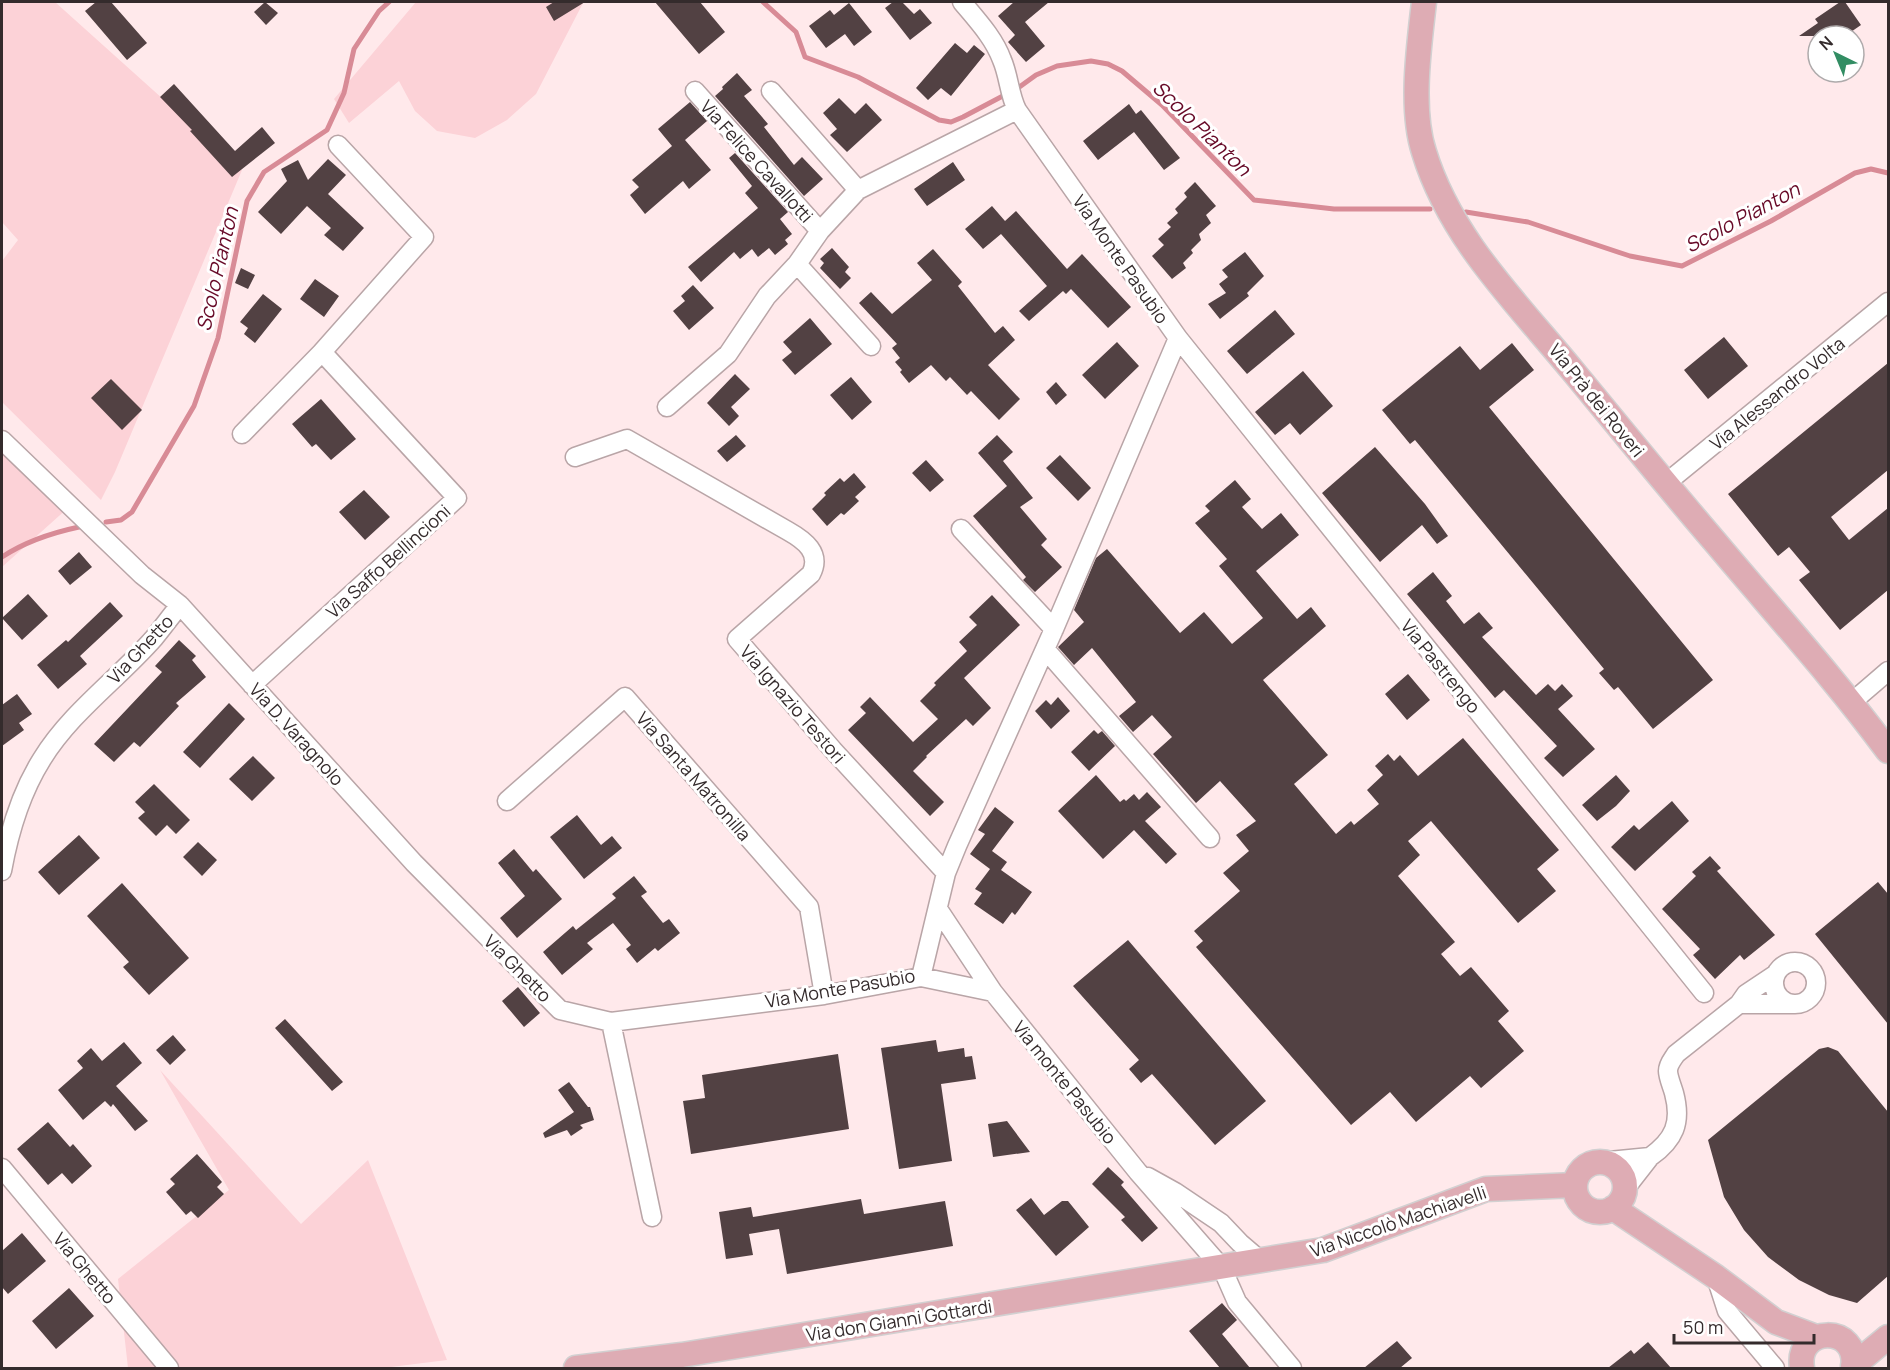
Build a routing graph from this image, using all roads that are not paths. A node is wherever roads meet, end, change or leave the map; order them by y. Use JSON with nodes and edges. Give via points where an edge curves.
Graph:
{"nodes":[{"id":1,"x":962,"y":2,"type":"edge"},
{"id":2,"x":1424,"y":2,"type":"edge"},
{"id":3,"x":695,"y":91,"type":"dead end"},
{"id":4,"x":771,"y":91,"type":"dead end"},
{"id":5,"x":1014,"y":105,"type":"junction"},
{"id":6,"x":338,"y":145,"type":"dead end"},
{"id":7,"x":858,"y":190,"type":"junction"},
{"id":8,"x":819,"y":231,"type":"junction"},
{"id":9,"x":797,"y":264,"type":"junction"},
{"id":10,"x":1888,"y":302,"type":"edge"},
{"id":11,"x":1178,"y":339,"type":"junction"},
{"id":12,"x":871,"y":346,"type":"dead end"},
{"id":13,"x":322,"y":352,"type":"junction"},
{"id":14,"x":667,"y":407,"type":"dead end"},
{"id":15,"x":242,"y":434,"type":"dead end"},
{"id":16,"x":2,"y":440,"type":"edge"},
{"id":17,"x":575,"y":456,"type":"dead end"},
{"id":18,"x":1665,"y":484,"type":"junction"},
{"id":19,"x":961,"y":529,"type":"dead end"},
{"id":20,"x":180,"y":605,"type":"junction"},
{"id":21,"x":1054,"y":629,"type":"junction"},
{"id":22,"x":1044,"y":649,"type":"junction"},
{"id":23,"x":1888,"y":671,"type":"edge"},
{"id":24,"x":252,"y":685,"type":"junction"},
{"id":25,"x":1852,"y":702,"type":"junction"},
{"id":26,"x":1888,"y":751,"type":"edge"},
{"id":27,"x":507,"y":801,"type":"dead end"},
{"id":28,"x":1210,"y":838,"type":"dead end"},
{"id":29,"x":414,"y":863,"type":"joint"},
{"id":30,"x":2,"y":871,"type":"edge"},
{"id":31,"x":945,"y":873,"type":"junction"},
{"id":32,"x":938,"y":909,"type":"junction"},
{"id":33,"x":1776,"y":974,"type":"junction"},
{"id":34,"x":921,"y":977,"type":"junction"},
{"id":35,"x":993,"y":992,"type":"junction"},
{"id":36,"x":1704,"y":993,"type":"dead end"},
{"id":37,"x":824,"y":995,"type":"junction"},
{"id":38,"x":1739,"y":1004,"type":"junction"},
{"id":39,"x":1791,"y":1004,"type":"junction"},
{"id":40,"x":611,"y":1022,"type":"junction"},
{"id":41,"x":1650,"y":1157,"type":"junction"},
{"id":42,"x":1599,"y":1162,"type":"junction"},
{"id":43,"x":2,"y":1167,"type":"edge"},
{"id":44,"x":1138,"y":1172,"type":"junction"},
{"id":45,"x":1575,"y":1185,"type":"junction"},
{"id":46,"x":1619,"y":1199,"type":"junction"},
{"id":47,"x":652,"y":1217,"type":"dead end"},
{"id":48,"x":1261,"y":1261,"type":"junction"},
{"id":49,"x":1222,"y":1268,"type":"junction"},
{"id":50,"x":1716,"y":1277,"type":"junction"},
{"id":51,"x":1776,"y":1322,"type":"junction"},
{"id":52,"x":1888,"y":1330,"type":"edge"},
{"id":53,"x":1816,"y":1337,"type":"junction"},
{"id":54,"x":1888,"y":1337,"type":"edge"},
{"id":55,"x":1846,"y":1342,"type":"junction"},
{"id":56,"x":1801,"y":1365,"type":"edge"},
{"id":57,"x":1853,"y":1367,"type":"edge"},
{"id":58,"x":169,"y":1368,"type":"edge"},
{"id":59,"x":576,"y":1368,"type":"edge"},
{"id":60,"x":1292,"y":1368,"type":"edge"},
{"id":61,"x":1775,"y":1368,"type":"edge"}],
"edges":[{"from":1,"to":5,"type":"street","name":"Via Monte Pasubio","via":[[993,40]]},
{"from":2,"to":18,"type":"main road","name":"Via Prà dei Roveri","via":[[1417,73],[1419,123],[1423,150],[1447,210],[1467,241]]},
{"from":3,"to":8,"type":"street","name":"Via Felice Cavallotti"},
{"from":4,"to":7,"type":"street"},
{"from":5,"to":7,"type":"street","name":"Via Felice Cavallotti"},
{"from":5,"to":11,"type":"street","name":"Via Monte Pasubio"},
{"from":6,"to":13,"type":"street","via":[[424,237]]},
{"from":7,"to":8,"type":"street","name":"Via Felice Cavallotti"},
{"from":8,"to":9,"type":"street","name":"Via Felice Cavallotti"},
{"from":9,"to":12,"type":"street"},
{"from":9,"to":14,"type":"street","name":"Via Felice Cavallotti","via":[[767,296],[728,354]]},
{"from":10,"to":18,"type":"street","name":"Via Alessandro Volta"},
{"from":11,"to":21,"type":"street","name":"Via Monte Pasubio"},
{"from":11,"to":36,"type":"street","name":"Via Pastrengo"},
{"from":13,"to":15,"type":"street"},
{"from":13,"to":24,"type":"street","name":"Via Saffo Bellincioni","via":[[457,498]]},
{"from":16,"to":20,"type":"street","name":"Via Ghetto","via":[[142,575]]},
{"from":17,"to":31,"type":"street","name":"Via Ignazio Testori","via":[[627,439],[788,531],[811,549],[815,562],[811,574],[737,639]]},
{"from":18,"to":25,"type":"main road","name":"Via Prà dei Roveri"},
{"from":19,"to":21,"type":"street"},
{"from":20,"to":24,"type":"street","name":"Via D. Varagnolo"},
{"from":20,"to":30,"type":"street","name":"Via Ghetto","via":[[42,758],[16,812]]},
{"from":21,"to":22,"type":"street","name":"Via Monte Pasubio"},
{"from":22,"to":28,"type":"street"},
{"from":22,"to":31,"type":"street","name":"Via Monte Pasubio"},
{"from":23,"to":25,"type":"street"},
{"from":24,"to":29,"type":"street","name":"Via D. Varagnolo"},
{"from":25,"to":26,"type":"main road","name":"Via Prà dei Roveri"},
{"from":27,"to":37,"type":"street","name":"Via Santa Matronilla","via":[[625,697],[809,907]]},
{"from":29,"to":40,"type":"street","name":"Via Ghetto","via":[[560,1010]]},
{"from":31,"to":32,"type":"street","name":"Via Monte Pasubio"},
{"from":32,"to":34,"type":"street","name":"Via Monte Pasubio"},
{"from":32,"to":35,"type":"street","name":"Via monte Pasubio"},
{"from":33,"to":38,"type":"street","via":[[1746,994]]},
{"from":33,"to":39,"type":"street","via":[[1774,990]]},
{"from":33,"to":39,"type":"street","via":[[1782,966],[1795,961],[1807,966],[1815,976],[1811,998]]},
{"from":34,"to":35,"type":"street","name":"Via monte Pasubio"},
{"from":34,"to":37,"type":"street","name":"Via Monte Pasubio"},
{"from":35,"to":44,"type":"street","name":"Via monte Pasubio"},
{"from":37,"to":40,"type":"street","name":"Via Monte Pasubio"},
{"from":38,"to":39,"type":"street"},
{"from":38,"to":41,"type":"street","via":[[1671,1061],[1668,1070],[1677,1103],[1676,1128],[1662,1149]]},
{"from":40,"to":47,"type":"street"},
{"from":41,"to":42,"type":"street"},
{"from":41,"to":46,"type":"street"},
{"from":42,"to":45,"type":"main road","via":[[1581,1171]]},
{"from":42,"to":46,"type":"main road","via":[[1610,1164],[1622,1175]]},
{"from":43,"to":58,"type":"street","name":"Via Ghetto"},
{"from":44,"to":48,"type":"street","name":"Via monte Pasubio","via":[[1221,1223]]},
{"from":44,"to":49,"type":"street","name":"Via monte Pasubio"},
{"from":45,"to":46,"type":"main road","via":[[1583,1207],[1598,1212]]},
{"from":45,"to":48,"type":"main road","name":"Via Niccolò Machiavelli","via":[[1484,1190],[1323,1250]]},
{"from":46,"to":50,"type":"main road"},
{"from":48,"to":49,"type":"main road","name":"Via Niccolò Machiavelli"},
{"from":49,"to":59,"type":"main road","name":"Via don Gianni Gottardi","via":[[682,1355]]},
{"from":49,"to":60,"type":"street","name":"Via monte Pasubio","via":[[1237,1302]]},
{"from":50,"to":51,"type":"main road"},
{"from":50,"to":61,"type":"street","via":[[1727,1311]]},
{"from":51,"to":53,"type":"main road"},
{"from":51,"to":56,"type":"main road"},
{"from":52,"to":55,"type":"main road"},
{"from":53,"to":55,"type":"main road","via":[[1832,1335]]},
{"from":53,"to":56,"type":"main road","via":[[1803,1352]]},
{"from":54,"to":57,"type":"main road"},
{"from":55,"to":57,"type":"main road"}]}
